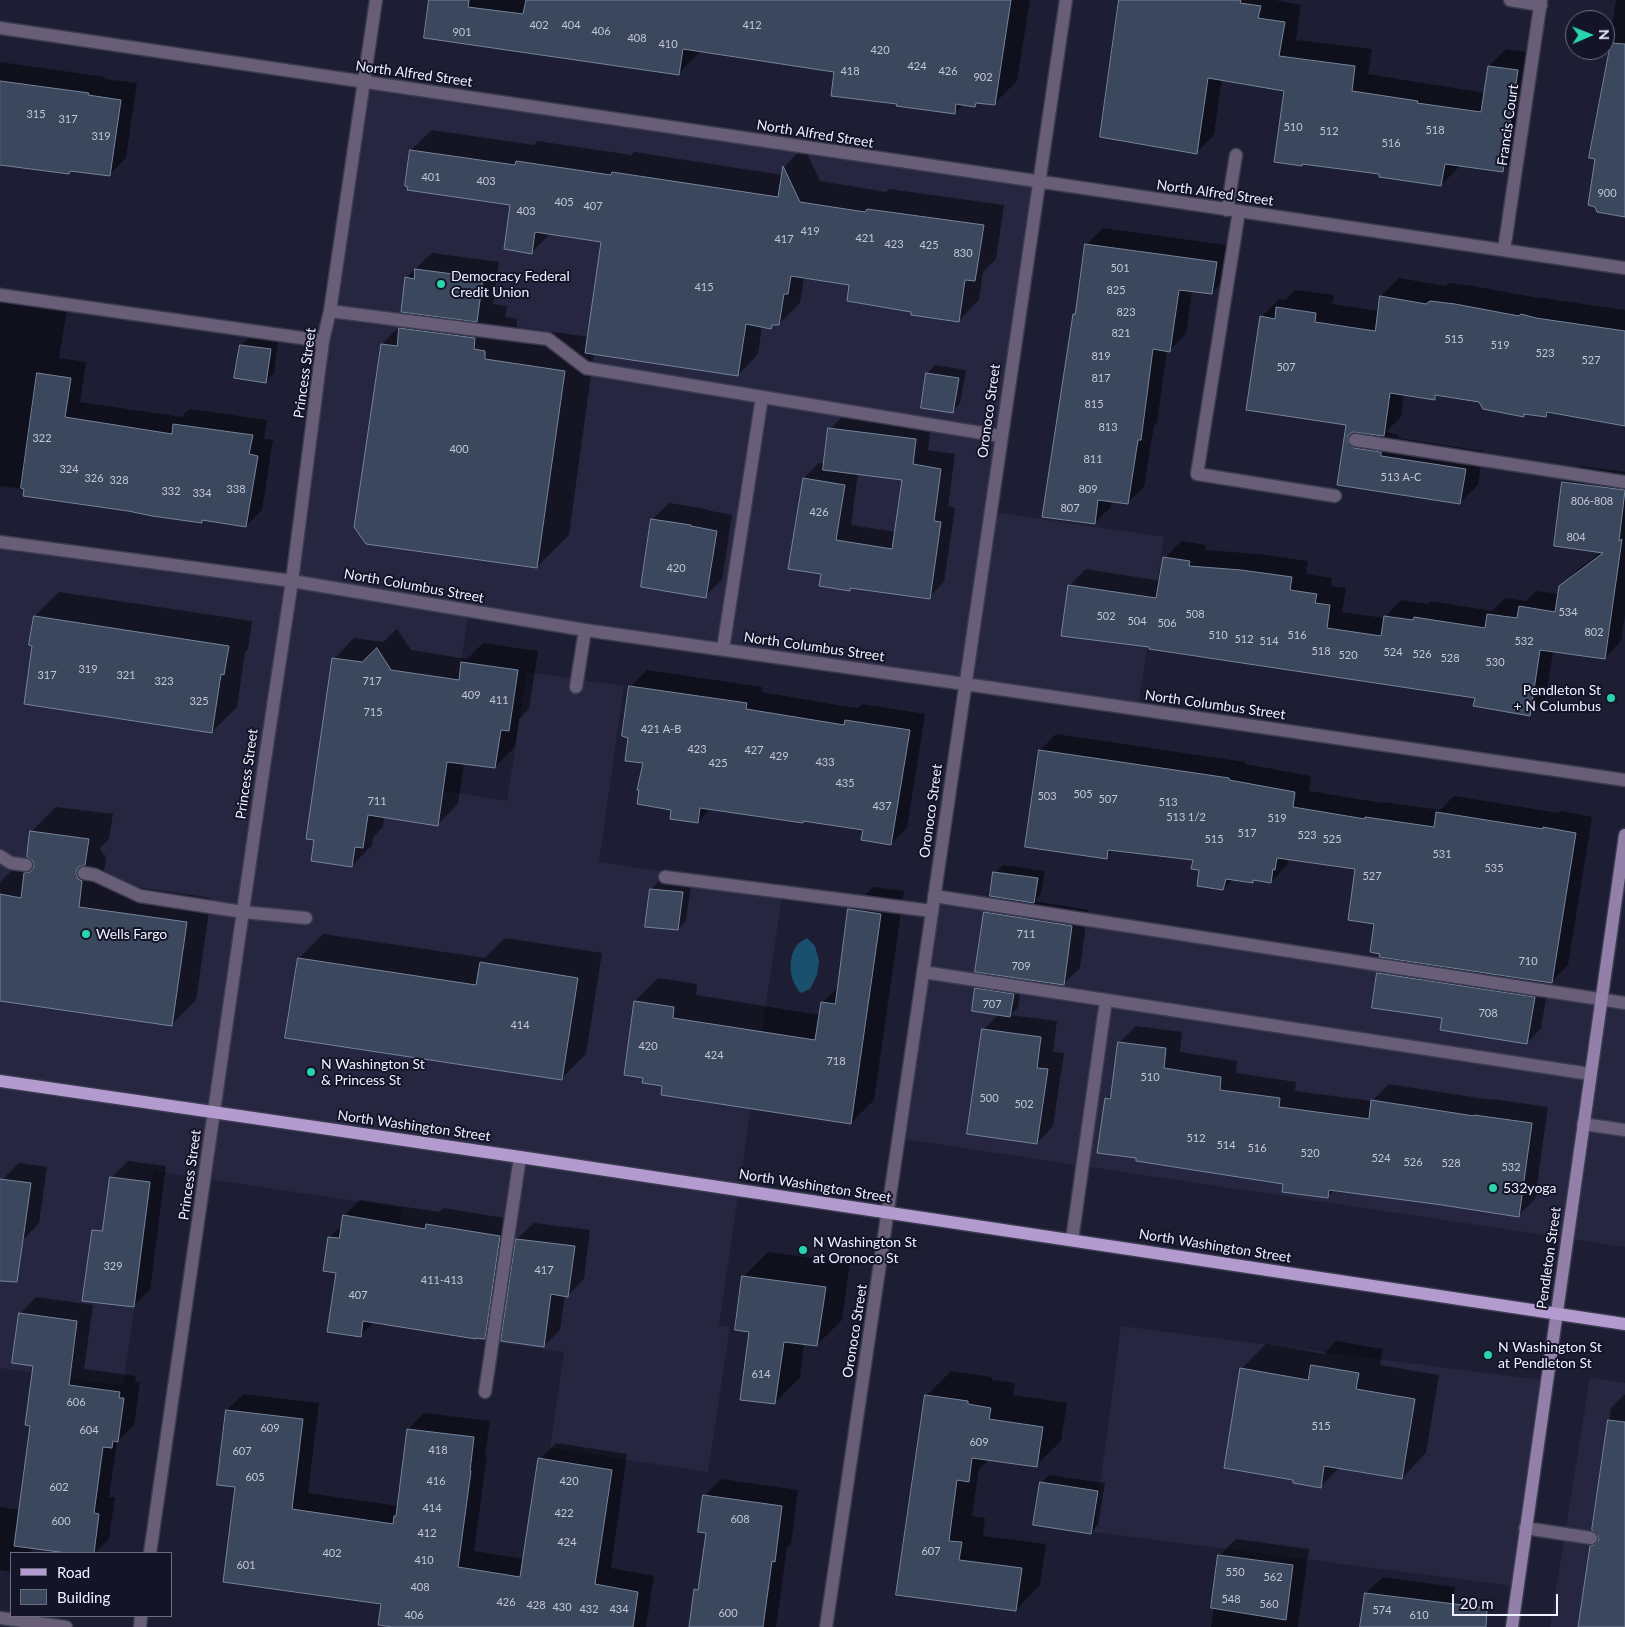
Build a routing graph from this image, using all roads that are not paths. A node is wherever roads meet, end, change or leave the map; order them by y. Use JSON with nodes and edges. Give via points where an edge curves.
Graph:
{"nodes":[{"id":1,"x":376,"y":0,"type":"edge"},
{"id":2,"x":1066,"y":0,"type":"edge"},
{"id":3,"x":1510,"y":0,"type":"edge"},
{"id":4,"x":1541,"y":2,"type":"edge"},
{"id":5,"x":0,"y":28,"type":"edge"},
{"id":6,"x":364,"y":81,"type":"junction"},
{"id":7,"x":1236,"y":155,"type":"dead end"},
{"id":8,"x":1038,"y":182,"type":"junction"},
{"id":9,"x":1233,"y":211,"type":"junction"},
{"id":10,"x":1504,"y":250,"type":"junction"},
{"id":11,"x":1625,"y":268,"type":"edge"},
{"id":12,"x":0,"y":295,"type":"edge"},
{"id":13,"x":330,"y":311,"type":"junction"},
{"id":14,"x":323,"y":341,"type":"junction"},
{"id":15,"x":762,"y":397,"type":"junction"},
{"id":16,"x":1000,"y":436,"type":"junction"},
{"id":17,"x":1354,"y":440,"type":"dead end"},
{"id":18,"x":1625,"y":482,"type":"edge"},
{"id":19,"x":1335,"y":496,"type":"dead end"},
{"id":20,"x":0,"y":542,"type":"edge"},
{"id":21,"x":292,"y":581,"type":"junction"},
{"id":22,"x":585,"y":630,"type":"junction"},
{"id":23,"x":723,"y":649,"type":"junction"},
{"id":24,"x":965,"y":684,"type":"junction"},
{"id":25,"x":576,"y":687,"type":"dead end"},
{"id":26,"x":1625,"y":780,"type":"edge"},
{"id":27,"x":1625,"y":835,"type":"edge"},
{"id":28,"x":0,"y":856,"type":"edge"},
{"id":29,"x":26,"y":865,"type":"dead end"},
{"id":30,"x":84,"y":873,"type":"dead end"},
{"id":31,"x":665,"y":877,"type":"dead end"},
{"id":32,"x":934,"y":896,"type":"junction"},
{"id":33,"x":932,"y":911,"type":"junction"},
{"id":34,"x":243,"y":912,"type":"junction"},
{"id":35,"x":306,"y":918,"type":"dead end"},
{"id":36,"x":923,"y":972,"type":"junction"},
{"id":37,"x":1602,"y":999,"type":"junction"},
{"id":38,"x":1106,"y":1000,"type":"junction"},
{"id":39,"x":1625,"y":1003,"type":"edge"},
{"id":40,"x":1590,"y":1074,"type":"junction"},
{"id":41,"x":0,"y":1081,"type":"edge"},
{"id":42,"x":215,"y":1111,"type":"junction"},
{"id":43,"x":1583,"y":1124,"type":"junction"},
{"id":44,"x":1625,"y":1130,"type":"edge"},
{"id":45,"x":520,"y":1156,"type":"junction"},
{"id":46,"x":889,"y":1212,"type":"junction"},
{"id":47,"x":1072,"y":1240,"type":"junction"},
{"id":48,"x":1556,"y":1313,"type":"junction"},
{"id":49,"x":1625,"y":1324,"type":"edge"},
{"id":50,"x":485,"y":1392,"type":"dead end"},
{"id":51,"x":1526,"y":1528,"type":"junction"},
{"id":52,"x":1591,"y":1538,"type":"dead end"},
{"id":53,"x":150,"y":1552,"type":"edge"},
{"id":54,"x":0,"y":1618,"type":"edge"},
{"id":55,"x":66,"y":1627,"type":"edge"},
{"id":56,"x":826,"y":1627,"type":"edge"},
{"id":57,"x":1512,"y":1627,"type":"edge"}],
"edges":[{"from":1,"to":6,"type":"street","name":"Princess Street"},
{"from":2,"to":8,"type":"street","name":"Oronoco Street"},
{"from":3,"to":4,"type":"street","name":"Francis Court"},
{"from":4,"to":10,"type":"street","name":"Francis Court"},
{"from":5,"to":6,"type":"street","name":"North Alfred Street"},
{"from":6,"to":8,"type":"street","name":"North Alfred Street"},
{"from":6,"to":13,"type":"street","name":"Princess Street"},
{"from":7,"to":9,"type":"street"},
{"from":8,"to":9,"type":"street","name":"North Alfred Street"},
{"from":8,"to":16,"type":"street","name":"Oronoco Street"},
{"from":9,"to":10,"type":"street","name":"North Alfred Street"},
{"from":9,"to":19,"type":"street","via":[[1197,474]]},
{"from":10,"to":11,"type":"street","name":"North Alfred Street"},
{"from":12,"to":14,"type":"street"},
{"from":13,"to":14,"type":"street","name":"Princess Street"},
{"from":13,"to":15,"type":"street","via":[[548,339],[586,368]]},
{"from":14,"to":21,"type":"street","name":"Princess Street"},
{"from":15,"to":16,"type":"street"},
{"from":15,"to":23,"type":"street"},
{"from":16,"to":24,"type":"street","name":"Oronoco Street"},
{"from":17,"to":18,"type":"street"},
{"from":20,"to":21,"type":"street","name":"North Columbus Street"},
{"from":21,"to":22,"type":"street","name":"North Columbus Street"},
{"from":21,"to":34,"type":"street","name":"Princess Street"},
{"from":22,"to":23,"type":"street","name":"North Columbus Street"},
{"from":22,"to":25,"type":"street"},
{"from":23,"to":24,"type":"street","name":"North Columbus Street"},
{"from":24,"to":26,"type":"street","name":"North Columbus Street"},
{"from":24,"to":32,"type":"street","name":"Oronoco Street"},
{"from":27,"to":37,"type":"main road","name":"Pendleton Street"},
{"from":28,"to":29,"type":"street","via":[[11,863]]},
{"from":30,"to":34,"type":"street","via":[[95,874],[140,896]]},
{"from":31,"to":33,"type":"street"},
{"from":32,"to":33,"type":"street","name":"Oronoco Street"},
{"from":32,"to":37,"type":"street"},
{"from":33,"to":36,"type":"street","name":"Oronoco Street"},
{"from":34,"to":35,"type":"street"},
{"from":34,"to":42,"type":"street","name":"Princess Street"},
{"from":36,"to":38,"type":"street"},
{"from":36,"to":46,"type":"street","name":"Oronoco Street"},
{"from":37,"to":39,"type":"street"},
{"from":37,"to":40,"type":"main road","name":"Pendleton Street"},
{"from":38,"to":40,"type":"street"},
{"from":38,"to":47,"type":"street"},
{"from":40,"to":43,"type":"main road","name":"Pendleton Street"},
{"from":41,"to":42,"type":"main road","name":"North Washington Street"},
{"from":42,"to":45,"type":"main road","name":"North Washington Street"},
{"from":42,"to":53,"type":"street","name":"Princess Street"},
{"from":43,"to":44,"type":"street"},
{"from":43,"to":48,"type":"main road","name":"Pendleton Street"},
{"from":45,"to":46,"type":"main road","name":"North Washington Street"},
{"from":45,"to":50,"type":"street"},
{"from":46,"to":47,"type":"main road","name":"North Washington Street"},
{"from":46,"to":56,"type":"street","name":"Oronoco Street"},
{"from":47,"to":48,"type":"main road","name":"North Washington Street"},
{"from":48,"to":49,"type":"main road","name":"North Washington Street"},
{"from":48,"to":51,"type":"main road","name":"Pendleton Street"},
{"from":51,"to":52,"type":"street"},
{"from":51,"to":57,"type":"main road","name":"Pendleton Street"},
{"from":54,"to":55,"type":"street"}]}
